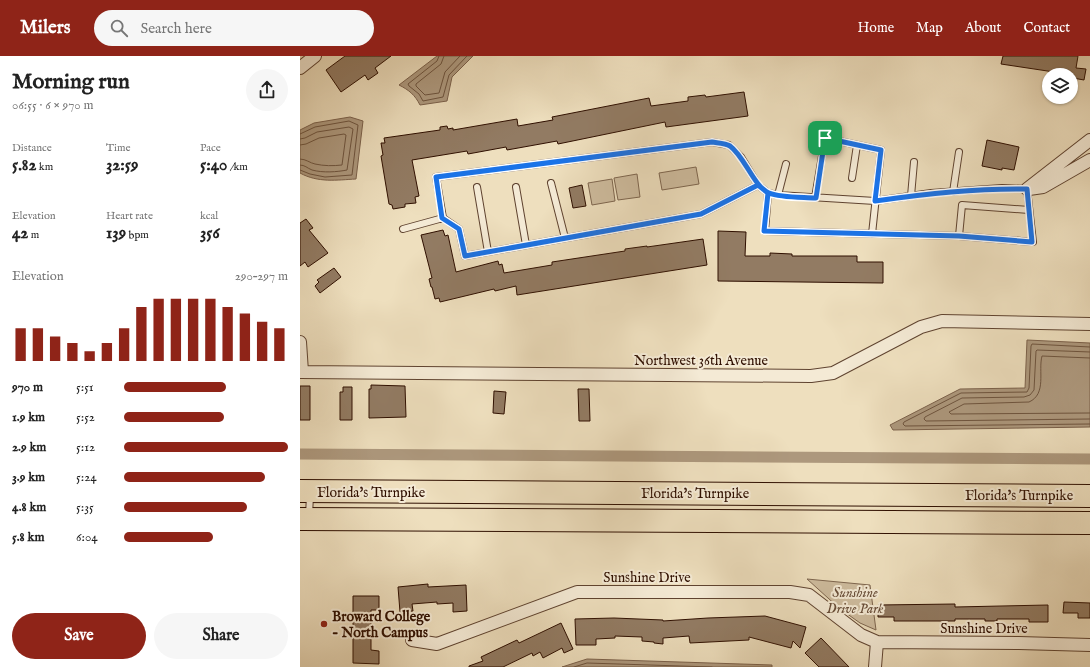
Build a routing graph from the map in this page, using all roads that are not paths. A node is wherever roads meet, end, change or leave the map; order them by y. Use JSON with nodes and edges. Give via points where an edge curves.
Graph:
{"nodes":[{"id":1,"x":315,"y":56,"type":"edge"},
{"id":2,"x":300,"y":68,"type":"edge"},
{"id":3,"x":1086,"y":143,"type":"edge"},
{"id":4,"x":857,"y":145,"type":"junction"},
{"id":5,"x":959,"y":152,"type":"dead end"},
{"id":6,"x":1090,"y":157,"type":"edge"},
{"id":7,"x":1090,"y":160,"type":"edge"},
{"id":8,"x":914,"y":162,"type":"dead end"},
{"id":9,"x":786,"y":164,"type":"dead end"},
{"id":10,"x":852,"y":178,"type":"dead end"},
{"id":11,"x":551,"y":183,"type":"dead end"},
{"id":12,"x":758,"y":185,"type":"junction"},
{"id":13,"x":478,"y":187,"type":"dead end"},
{"id":14,"x":516,"y":187,"type":"dead end"},
{"id":15,"x":1027,"y":189,"type":"junction"},
{"id":16,"x":953,"y":192,"type":"junction"},
{"id":17,"x":768,"y":193,"type":"junction"},
{"id":18,"x":778,"y":195,"type":"junction"},
{"id":19,"x":911,"y":196,"type":"junction"},
{"id":20,"x":816,"y":198,"type":"junction"},
{"id":21,"x":875,"y":201,"type":"junction"},
{"id":22,"x":1029,"y":210,"type":"junction"},
{"id":23,"x":442,"y":218,"type":"junction"},
{"id":24,"x":403,"y":229,"type":"dead end"},
{"id":25,"x":872,"y":234,"type":"junction"},
{"id":26,"x":959,"y":236,"type":"junction"},
{"id":27,"x":565,"y":238,"type":"junction"},
{"id":28,"x":526,"y":245,"type":"junction"},
{"id":29,"x":488,"y":252,"type":"junction"},
{"id":30,"x":1090,"y":324,"type":"edge"},
{"id":31,"x":300,"y":342,"type":"edge"},
{"id":32,"x":301,"y":372,"type":"edge"},
{"id":33,"x":305,"y":491,"type":"edge"},
{"id":34,"x":1090,"y":496,"type":"edge"},
{"id":35,"x":304,"y":519,"type":"edge"},
{"id":36,"x":1090,"y":523,"type":"edge"},
{"id":37,"x":412,"y":640,"type":"dead end"},
{"id":38,"x":877,"y":642,"type":"junction"},
{"id":39,"x":1090,"y":645,"type":"edge"},
{"id":40,"x":875,"y":667,"type":"edge"}],
"edges":[{"from":1,"to":2,"type":"street"},
{"from":3,"to":6,"type":"street"},
{"from":3,"to":15,"type":"street"},
{"from":4,"to":10,"type":"lane"},
{"from":4,"to":20,"type":"lane","via":[[825,138]]},
{"from":4,"to":21,"type":"lane","via":[[881,150]]},
{"from":5,"to":16,"type":"lane"},
{"from":7,"to":15,"type":"street","via":[[1043,187]]},
{"from":8,"to":19,"type":"lane"},
{"from":9,"to":18,"type":"lane"},
{"from":11,"to":27,"type":"lane"},
{"from":12,"to":17,"type":"lane"},
{"from":12,"to":23,"type":"lane","via":[[741,157],[729,145],[712,142],[436,177]]},
{"from":12,"to":27,"type":"lane","via":[[701,214]]},
{"from":13,"to":29,"type":"lane"},
{"from":14,"to":28,"type":"lane"},
{"from":15,"to":16,"type":"lane","via":[[1002,188]]},
{"from":15,"to":22,"type":"lane"},
{"from":16,"to":19,"type":"lane"},
{"from":17,"to":18,"type":"lane"},
{"from":17,"to":25,"type":"lane","via":[[764,231]]},
{"from":18,"to":20,"type":"lane"},
{"from":19,"to":21,"type":"lane"},
{"from":20,"to":21,"type":"lane"},
{"from":21,"to":25,"type":"lane"},
{"from":22,"to":26,"type":"lane","via":[[962,205]]},
{"from":22,"to":26,"type":"lane","via":[[1032,242]]},
{"from":23,"to":24,"type":"lane"},
{"from":23,"to":29,"type":"lane","via":[[459,229],[465,256]]},
{"from":25,"to":26,"type":"lane"},
{"from":27,"to":28,"type":"lane"},
{"from":28,"to":29,"type":"lane"},
{"from":30,"to":32,"type":"street","name":"Northwest 36th Avenue","via":[[942,321],[921,327],[833,373],[811,376]]},
{"from":31,"to":32,"type":"street"},
{"from":33,"to":34,"type":"highway","name":"Florida's Turnpike"},
{"from":33,"to":35,"type":"lane"},
{"from":35,"to":36,"type":"highway","name":"Florida's Turnpike"},
{"from":37,"to":38,"type":"street","name":"Sunshine Drive","via":[[436,644],[577,592],[790,592],[809,595],[861,636]]},
{"from":38,"to":39,"type":"street","name":"Sunshine Drive"},
{"from":38,"to":40,"type":"street"}]}
